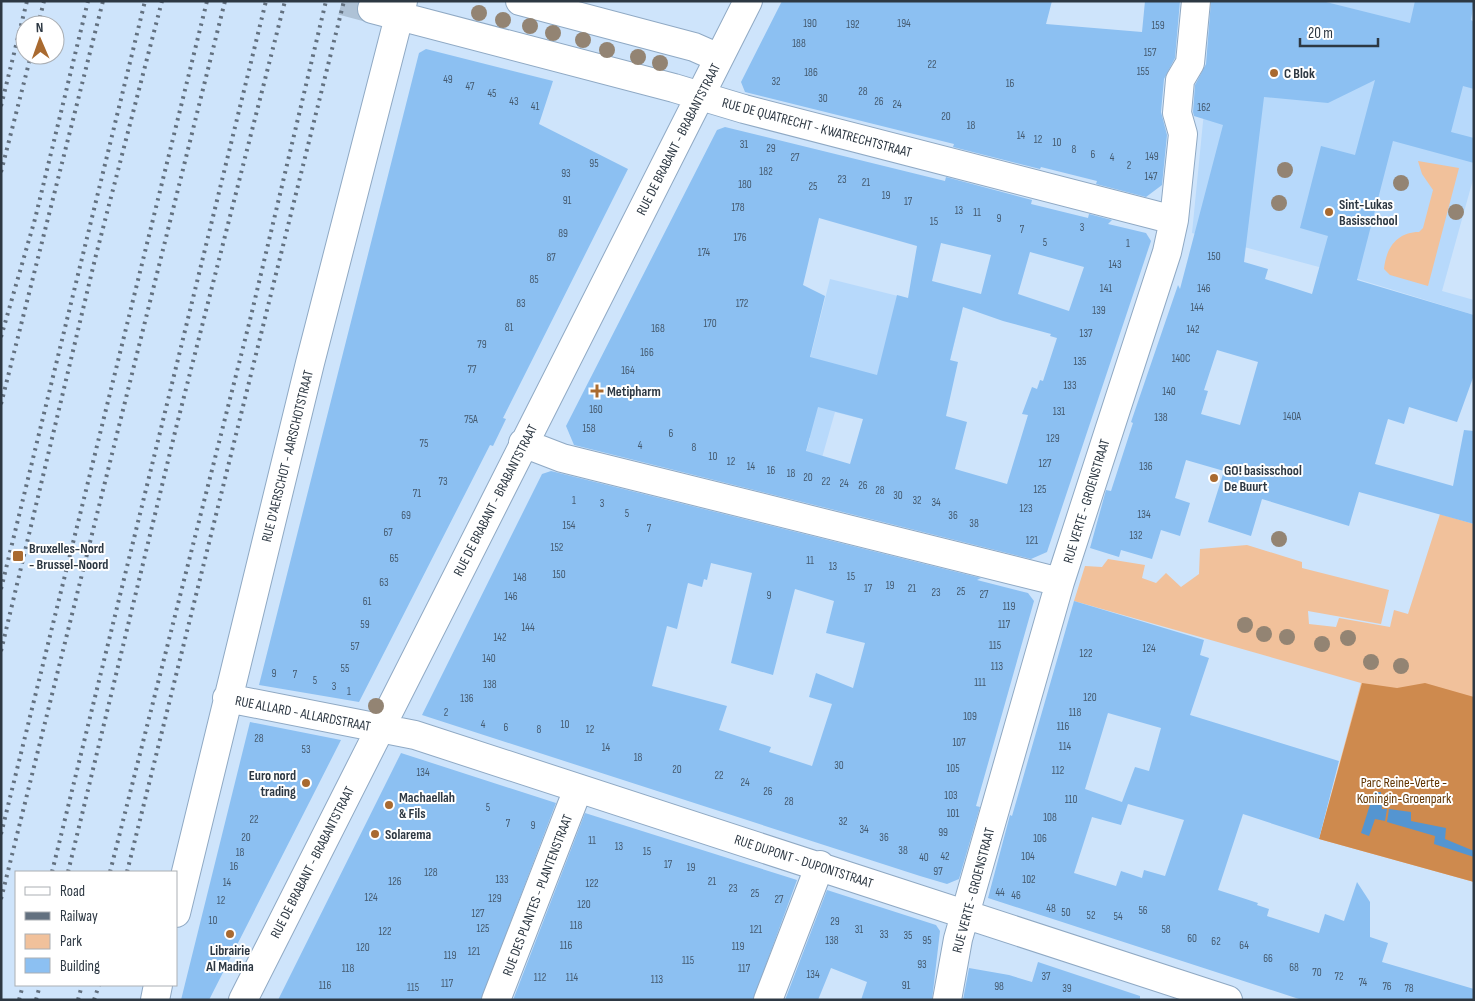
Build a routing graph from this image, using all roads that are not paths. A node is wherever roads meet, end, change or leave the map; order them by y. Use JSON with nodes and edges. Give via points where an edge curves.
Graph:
{"nodes":[{"id":1,"x":520,"y":1,"type":"edge"},
{"id":2,"x":748,"y":1,"type":"edge"},
{"id":3,"x":1196,"y":1,"type":"edge"},
{"id":4,"x":372,"y":9,"type":"tunnel mouth"},
{"id":5,"x":401,"y":9,"type":"edge"},
{"id":6,"x":719,"y":58,"type":"junction"},
{"id":7,"x":700,"y":96,"type":"junction"},
{"id":8,"x":1174,"y":220,"type":"junction"},
{"id":9,"x":523,"y":443,"type":"junction"},
{"id":10,"x":1060,"y":582,"type":"junction"},
{"id":11,"x":227,"y":698,"type":"junction"},
{"id":12,"x":379,"y":728,"type":"junction"},
{"id":13,"x":578,"y":789,"type":"junction"},
{"id":14,"x":820,"y":865,"type":"junction"},
{"id":15,"x":178,"y":905,"type":"edge"},
{"id":16,"x":966,"y":914,"type":"junction"},
{"id":17,"x":158,"y":986,"type":"edge"},
{"id":18,"x":154,"y":1000,"type":"edge"},
{"id":19,"x":243,"y":1000,"type":"edge"},
{"id":20,"x":496,"y":1000,"type":"edge"},
{"id":21,"x":768,"y":1000,"type":"edge"},
{"id":22,"x":947,"y":1000,"type":"edge"},
{"id":23,"x":1228,"y":1000,"type":"edge"}],
"edges":[{"from":1,"to":6,"type":"street","via":[[694,46]]},
{"from":2,"to":6,"type":"street","name":"RUE DE BRABANT - BRABANTSTRAAT"},
{"from":3,"to":8,"type":"street","name":"RUE VERTE - GROENSTRAAT","via":[[1190,63],[1180,80],[1177,113],[1183,134]]},
{"from":4,"to":5,"type":"street","name":"RUE DE QUATRECHT - KWATRECHTSTRAAT"},
{"from":5,"to":7,"type":"street","name":"RUE DE QUATRECHT - KWATRECHTSTRAAT"},
{"from":5,"to":11,"type":"street","name":"RUE D'AERSCHOT - AARSCHOTSTRAAT"},
{"from":6,"to":7,"type":"street","name":"RUE DE BRABANT - BRABANTSTRAAT"},
{"from":7,"to":8,"type":"street","name":"RUE DE QUATRECHT - KWATRECHTSTRAAT"},
{"from":7,"to":9,"type":"street","name":"RUE DE BRABANT - BRABANTSTRAAT"},
{"from":8,"to":10,"type":"street","name":"RUE VERTE - GROENSTRAAT","via":[[1167,252]]},
{"from":9,"to":10,"type":"street","via":[[562,458]]},
{"from":9,"to":12,"type":"street","name":"RUE DE BRABANT - BRABANTSTRAAT"},
{"from":10,"to":16,"type":"street","name":"RUE VERTE - GROENSTRAAT"},
{"from":11,"to":12,"type":"street","name":"RUE ALLARD - ALLARDSTRAAT"},
{"from":11,"to":15,"type":"street","name":"RUE D'AERSCHOT - AARSCHOTSTRAAT"},
{"from":12,"to":13,"type":"street","name":"RUE DUPONT - DUPONTSTRAAT","via":[[415,734]]},
{"from":12,"to":19,"type":"street","name":"RUE DE BRABANT - BRABANTSTRAAT"},
{"from":13,"to":14,"type":"street","name":"RUE DUPONT - DUPONTSTRAAT"},
{"from":13,"to":20,"type":"street","name":"RUE DES PLANTES - PLANTENSTRAAT"},
{"from":14,"to":16,"type":"street","name":"RUE DUPONT - DUPONTSTRAAT"},
{"from":14,"to":21,"type":"street"},
{"from":16,"to":22,"type":"street","name":"RUE VERTE - GROENSTRAAT"},
{"from":16,"to":23,"type":"street","name":"RUE DUPONT - DUPONTSTRAAT"},
{"from":17,"to":18,"type":"street"}]}
